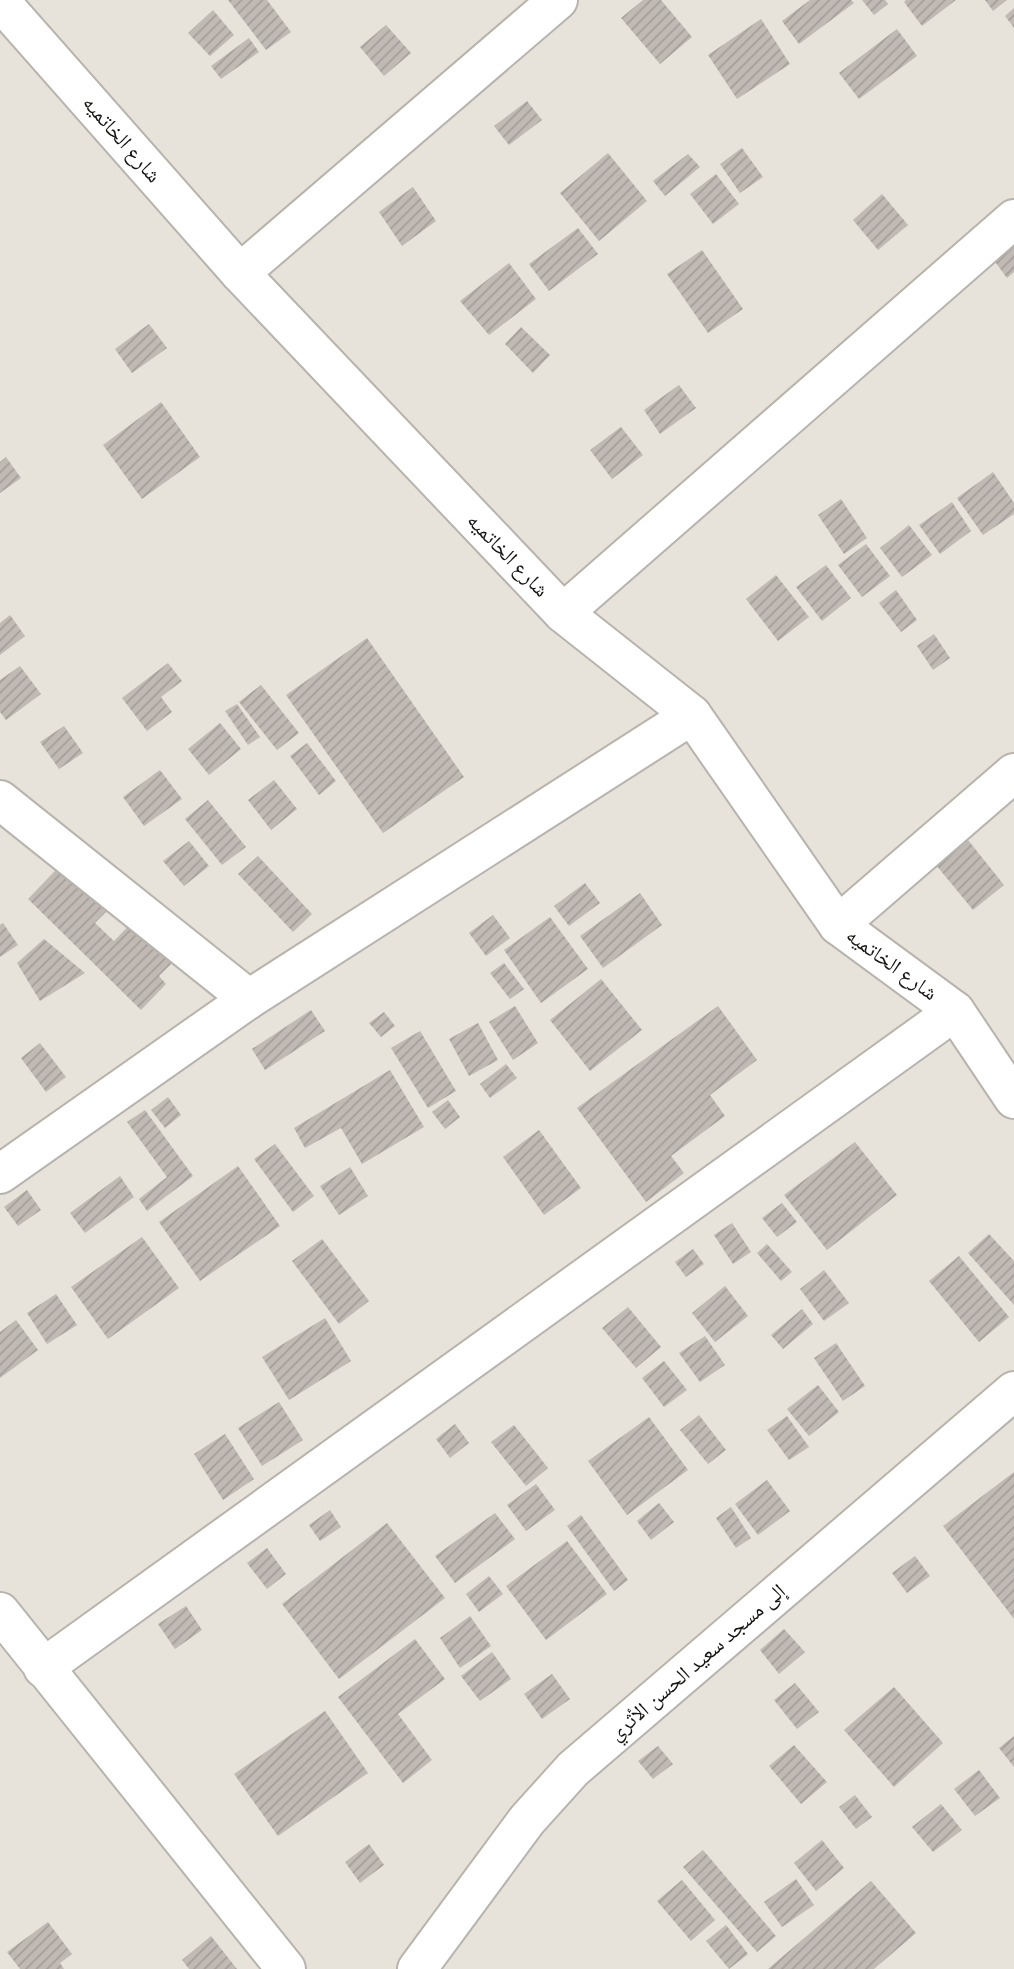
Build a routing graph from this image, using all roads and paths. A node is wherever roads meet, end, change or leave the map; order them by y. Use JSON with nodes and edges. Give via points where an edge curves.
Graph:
{"nodes":[{"id":1,"x":558,"y":0,"type":"edge"},
{"id":2,"x":0,"y":1,"type":"edge"},
{"id":3,"x":1014,"y":219,"type":"edge"},
{"id":4,"x":240,"y":273,"type":"junction"},
{"id":5,"x":563,"y":613,"type":"junction"},
{"id":6,"x":692,"y":715,"type":"junction"},
{"id":7,"x":1014,"y":773,"type":"edge"},
{"id":8,"x":0,"y":800,"type":"edge"},
{"id":9,"x":838,"y":925,"type":"junction"},
{"id":10,"x":249,"y":999,"type":"junction"},
{"id":11,"x":955,"y":1011,"type":"junction"},
{"id":12,"x":1014,"y":1099,"type":"edge"},
{"id":13,"x":0,"y":1174,"type":"edge"},
{"id":14,"x":1014,"y":1391,"type":"edge"},
{"id":15,"x":0,"y":1612,"type":"edge"},
{"id":16,"x":43,"y":1668,"type":"junction"},
{"id":17,"x":286,"y":1969,"type":"edge"},
{"id":18,"x":417,"y":1969,"type":"edge"}],
"edges":[{"from":1,"to":4,"type":"street"},
{"from":2,"to":4,"type":"street","name":"شارع الخاتميه"},
{"from":3,"to":5,"type":"street"},
{"from":4,"to":5,"type":"street","name":"شارع الخاتميه"},
{"from":5,"to":6,"type":"street","name":"شارع الخاتميه"},
{"from":6,"to":9,"type":"street","name":"شارع الخاتميه"},
{"from":6,"to":10,"type":"street"},
{"from":7,"to":9,"type":"street"},
{"from":8,"to":10,"type":"street"},
{"from":9,"to":11,"type":"street","name":"شارع الخاتميه"},
{"from":10,"to":13,"type":"street"},
{"from":11,"to":12,"type":"street","name":"شارع الخاتميه"},
{"from":11,"to":16,"type":"street"},
{"from":14,"to":18,"type":"street","name":"إلى مسجد سعيد الحسن الأثري","via":[[573,1769],[527,1820]]},
{"from":15,"to":16,"type":"street"},
{"from":16,"to":17,"type":"street"}]}
